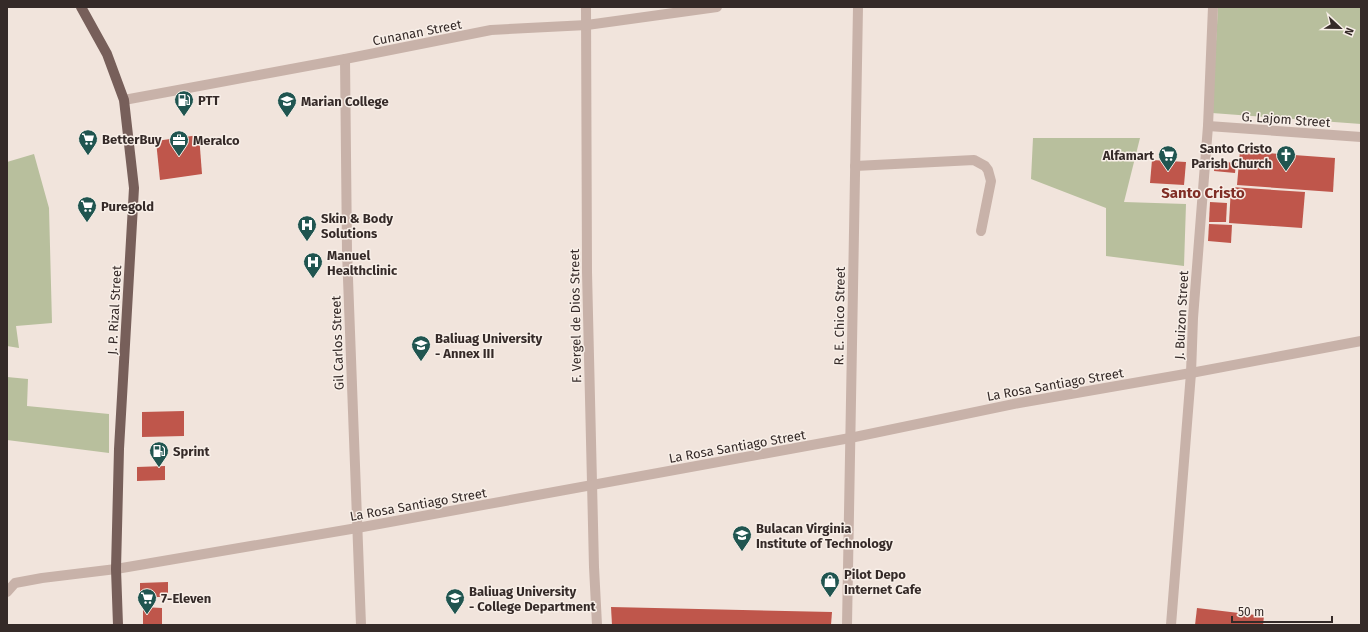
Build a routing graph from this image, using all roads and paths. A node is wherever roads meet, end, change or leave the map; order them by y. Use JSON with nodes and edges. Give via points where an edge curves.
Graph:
{"nodes":[{"id":1,"x":82,"y":7,"type":"edge"},
{"id":2,"x":586,"y":7,"type":"edge"},
{"id":3,"x":717,"y":7,"type":"edge"},
{"id":4,"x":858,"y":7,"type":"edge"},
{"id":5,"x":1213,"y":7,"type":"edge"},
{"id":6,"x":587,"y":25,"type":"junction"},
{"id":7,"x":345,"y":60,"type":"junction"},
{"id":8,"x":124,"y":100,"type":"junction"},
{"id":9,"x":1208,"y":126,"type":"junction"},
{"id":10,"x":1361,"y":137,"type":"edge"},
{"id":11,"x":855,"y":166,"type":"junction"},
{"id":12,"x":981,"y":230,"type":"dead end"},
{"id":13,"x":1361,"y":341,"type":"edge"},
{"id":14,"x":1191,"y":373,"type":"junction"},
{"id":15,"x":850,"y":438,"type":"junction"},
{"id":16,"x":592,"y":486,"type":"junction"},
{"id":17,"x":357,"y":528,"type":"junction"},
{"id":18,"x":116,"y":569,"type":"junction"},
{"id":19,"x":7,"y":592,"type":"edge"},
{"id":20,"x":118,"y":625,"type":"edge"},
{"id":21,"x":361,"y":625,"type":"edge"},
{"id":22,"x":597,"y":625,"type":"edge"},
{"id":23,"x":847,"y":625,"type":"edge"},
{"id":24,"x":1171,"y":625,"type":"edge"}],
"edges":[{"from":1,"to":8,"type":"main road","name":"J. P. Rizal Street","via":[[107,54]]},
{"from":2,"to":6,"type":"street","name":"F. Vergel de Dios Street"},
{"from":3,"to":6,"type":"street","name":"Cunanan Street"},
{"from":4,"to":11,"type":"street","name":"R. E. Chico Street"},
{"from":5,"to":9,"type":"street","name":"J. Buizon Street"},
{"from":6,"to":7,"type":"street","name":"Cunanan Street","via":[[491,30]]},
{"from":6,"to":16,"type":"street","name":"F. Vergel de Dios Street","via":[[587,272]]},
{"from":7,"to":8,"type":"street","name":"Cunanan Street"},
{"from":7,"to":17,"type":"street","name":"Gil Carlos Street","via":[[347,252]]},
{"from":8,"to":18,"type":"main road","name":"J. P. Rizal Street","via":[[134,188],[119,449]]},
{"from":9,"to":10,"type":"street","name":"G. Lajom Street"},
{"from":9,"to":14,"type":"street","name":"J. Buizon Street"},
{"from":11,"to":12,"type":"street","via":[[974,160],[985,166],[991,181]]},
{"from":11,"to":15,"type":"street","name":"R. E. Chico Street"},
{"from":13,"to":14,"type":"street","name":"La Rosa Santiago Street"},
{"from":14,"to":15,"type":"street","name":"La Rosa Santiago Street","via":[[1019,403]]},
{"from":14,"to":24,"type":"street","name":"J. Buizon Street"},
{"from":15,"to":16,"type":"street","name":"La Rosa Santiago Street"},
{"from":15,"to":23,"type":"street","name":"R. E. Chico Street"},
{"from":16,"to":17,"type":"street","name":"La Rosa Santiago Street"},
{"from":16,"to":22,"type":"street","name":"F. Vergel de Dios Street"},
{"from":17,"to":18,"type":"street","name":"La Rosa Santiago Street"},
{"from":17,"to":21,"type":"street","name":"Gil Carlos Street"},
{"from":18,"to":19,"type":"street","name":"La Rosa Santiago Street","via":[[15,583]]},
{"from":18,"to":20,"type":"main road","name":"J. P. Rizal Street"}]}
